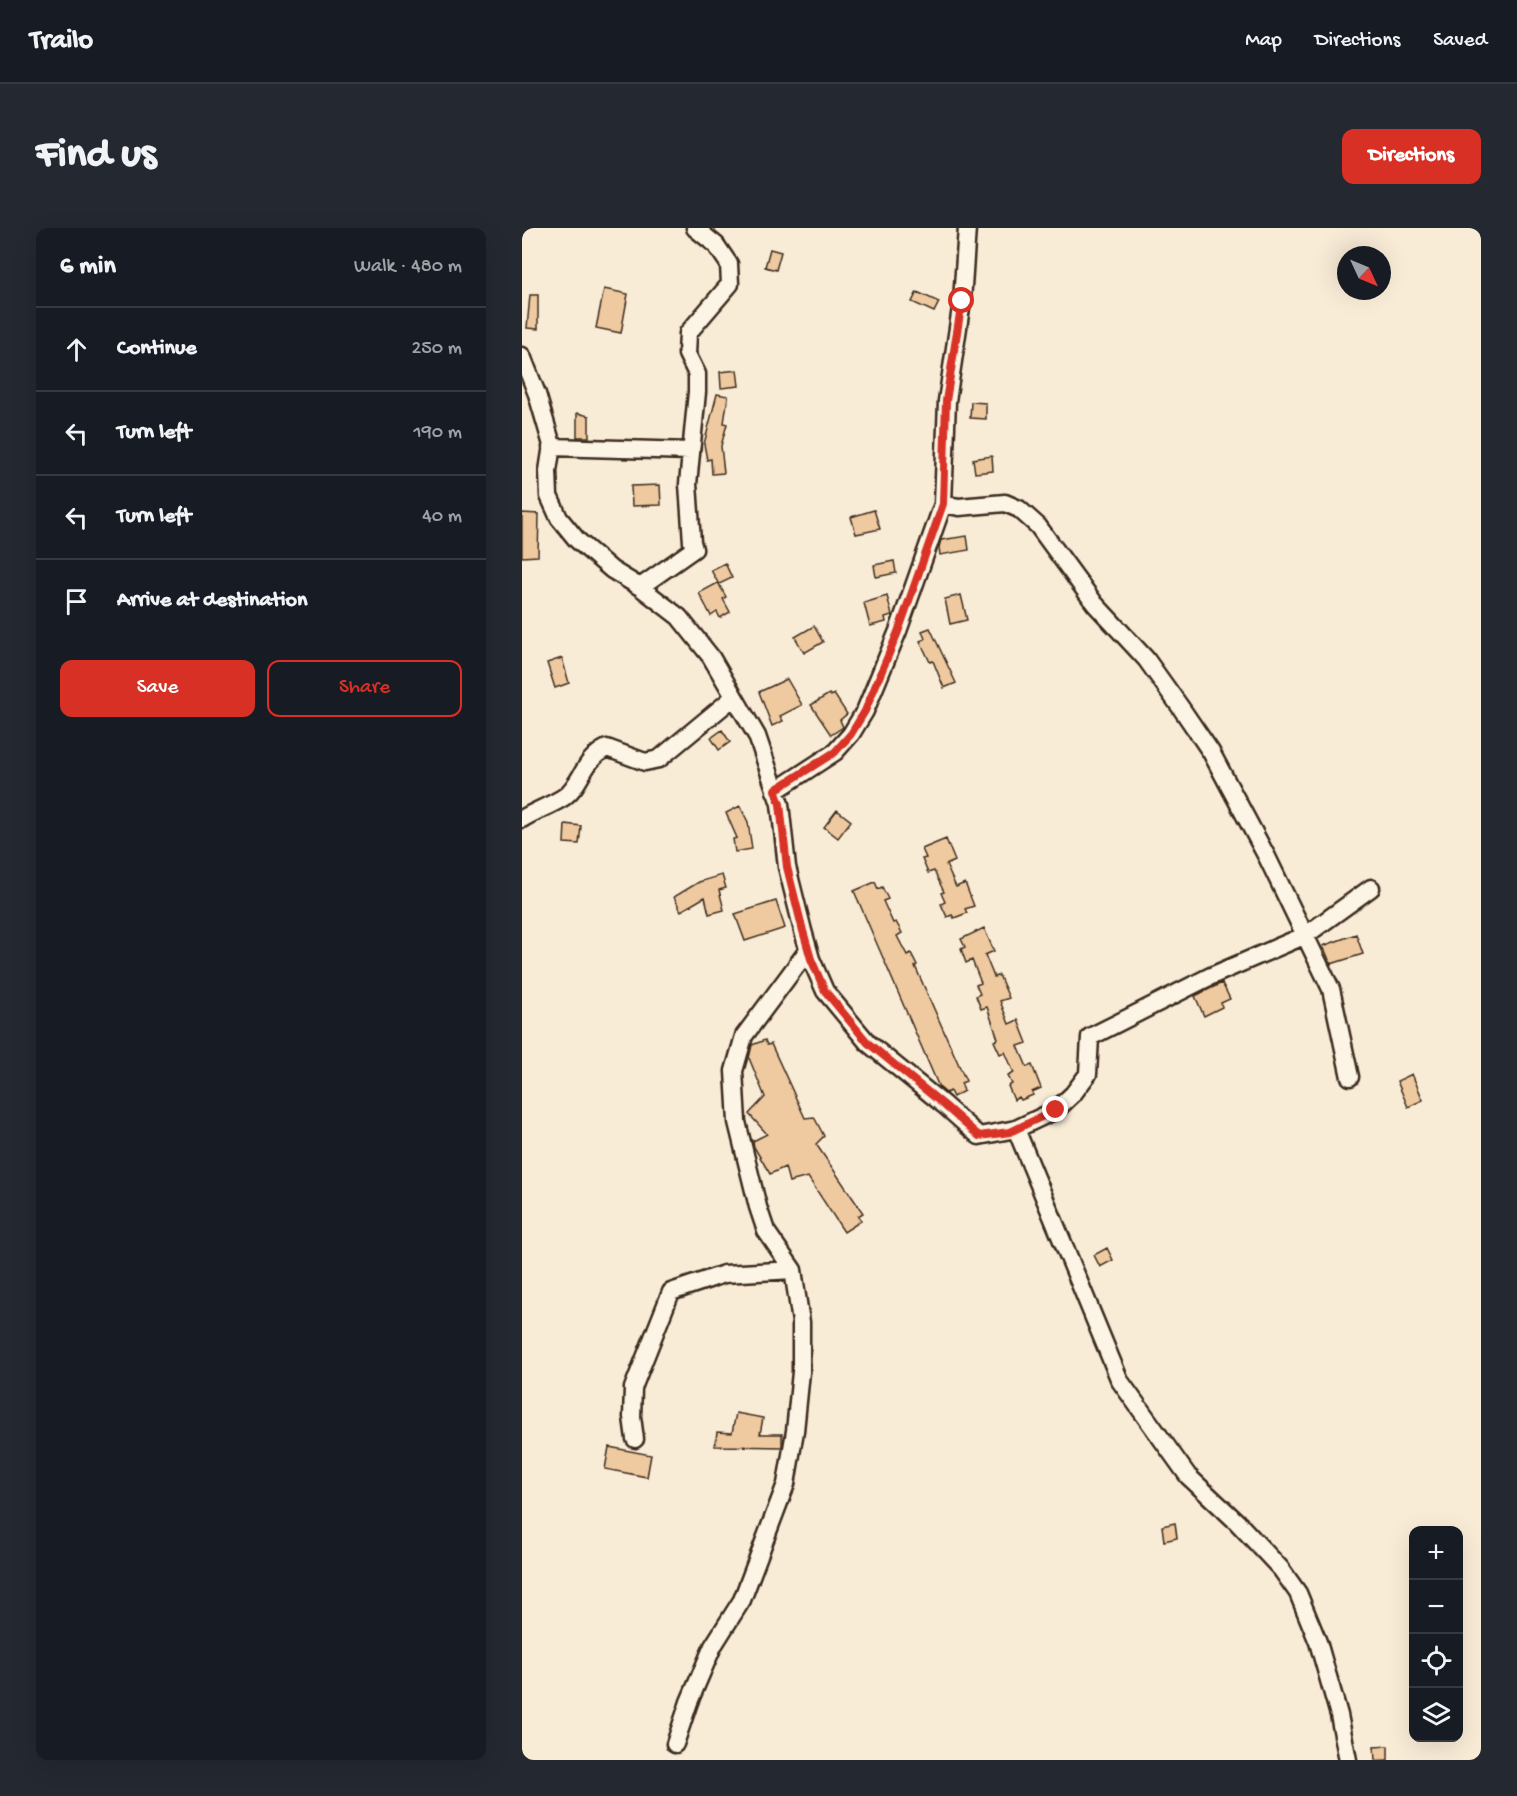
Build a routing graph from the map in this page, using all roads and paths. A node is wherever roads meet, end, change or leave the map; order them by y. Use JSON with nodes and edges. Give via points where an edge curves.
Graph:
{"nodes":[{"id":1,"x":695,"y":228,"type":"edge"},
{"id":2,"x":967,"y":228,"type":"edge"},
{"id":3,"x":522,"y":356,"type":"edge"},
{"id":4,"x":551,"y":447,"type":"junction"},
{"id":5,"x":691,"y":451,"type":"junction"},
{"id":6,"x":943,"y":504,"type":"junction"},
{"id":7,"x":640,"y":587,"type":"junction"},
{"id":8,"x":734,"y":697,"type":"junction"},
{"id":9,"x":775,"y":790,"type":"junction"},
{"id":10,"x":522,"y":819,"type":"edge"},
{"id":11,"x":1371,"y":888,"type":"dead end"},
{"id":12,"x":1306,"y":935,"type":"junction"},
{"id":13,"x":808,"y":950,"type":"junction"},
{"id":14,"x":1350,"y":1077,"type":"dead end"},
{"id":15,"x":1016,"y":1130,"type":"junction"},
{"id":16,"x":792,"y":1270,"type":"junction"},
{"id":17,"x":634,"y":1439,"type":"dead end"},
{"id":18,"x":675,"y":1744,"type":"dead end"},
{"id":19,"x":1348,"y":1760,"type":"edge"}],
"edges":[{"from":1,"to":5,"type":"street","via":[[716,245],[729,264],[730,284],[688,333],[687,354],[697,374]]},
{"from":2,"to":6,"type":"street","via":[[962,301],[946,401]]},
{"from":3,"to":4,"type":"street"},
{"from":4,"to":5,"type":"street"},
{"from":4,"to":7,"type":"street","via":[[549,496],[559,518],[577,540],[612,570]]},
{"from":5,"to":7,"type":"street","via":[[688,484],[694,549]]},
{"from":6,"to":9,"type":"street","via":[[898,632],[865,711],[835,752]]},
{"from":6,"to":12,"type":"street","via":[[1005,504],[1019,509],[1038,526],[1095,604],[1146,659],[1211,752]]},
{"from":7,"to":8,"type":"street","via":[[679,617],[711,657]]},
{"from":8,"to":9,"type":"street","via":[[757,736]]},
{"from":8,"to":10,"type":"street","via":[[659,759],[645,762],[607,748],[596,753],[564,797]]},
{"from":9,"to":13,"type":"street","via":[[787,867]]},
{"from":11,"to":12,"type":"street"},
{"from":12,"to":14,"type":"street","via":[[1331,989]]},
{"from":12,"to":15,"type":"street","via":[[1210,976],[1090,1037],[1088,1074],[1073,1094],[1056,1110]]},
{"from":13,"to":15,"type":"street","via":[[825,991],[868,1043],[979,1136]]},
{"from":13,"to":16,"type":"street","via":[[744,1036],[734,1071],[737,1122],[758,1207],[766,1231]]},
{"from":15,"to":19,"type":"street","via":[[1120,1381],[1188,1476],[1245,1530],[1298,1593],[1318,1642]]},
{"from":16,"to":17,"type":"street","via":[[724,1274],[671,1292],[633,1388]]},
{"from":16,"to":18,"type":"street","via":[[801,1322],[801,1372],[786,1484],[742,1600],[713,1646]]}]}
